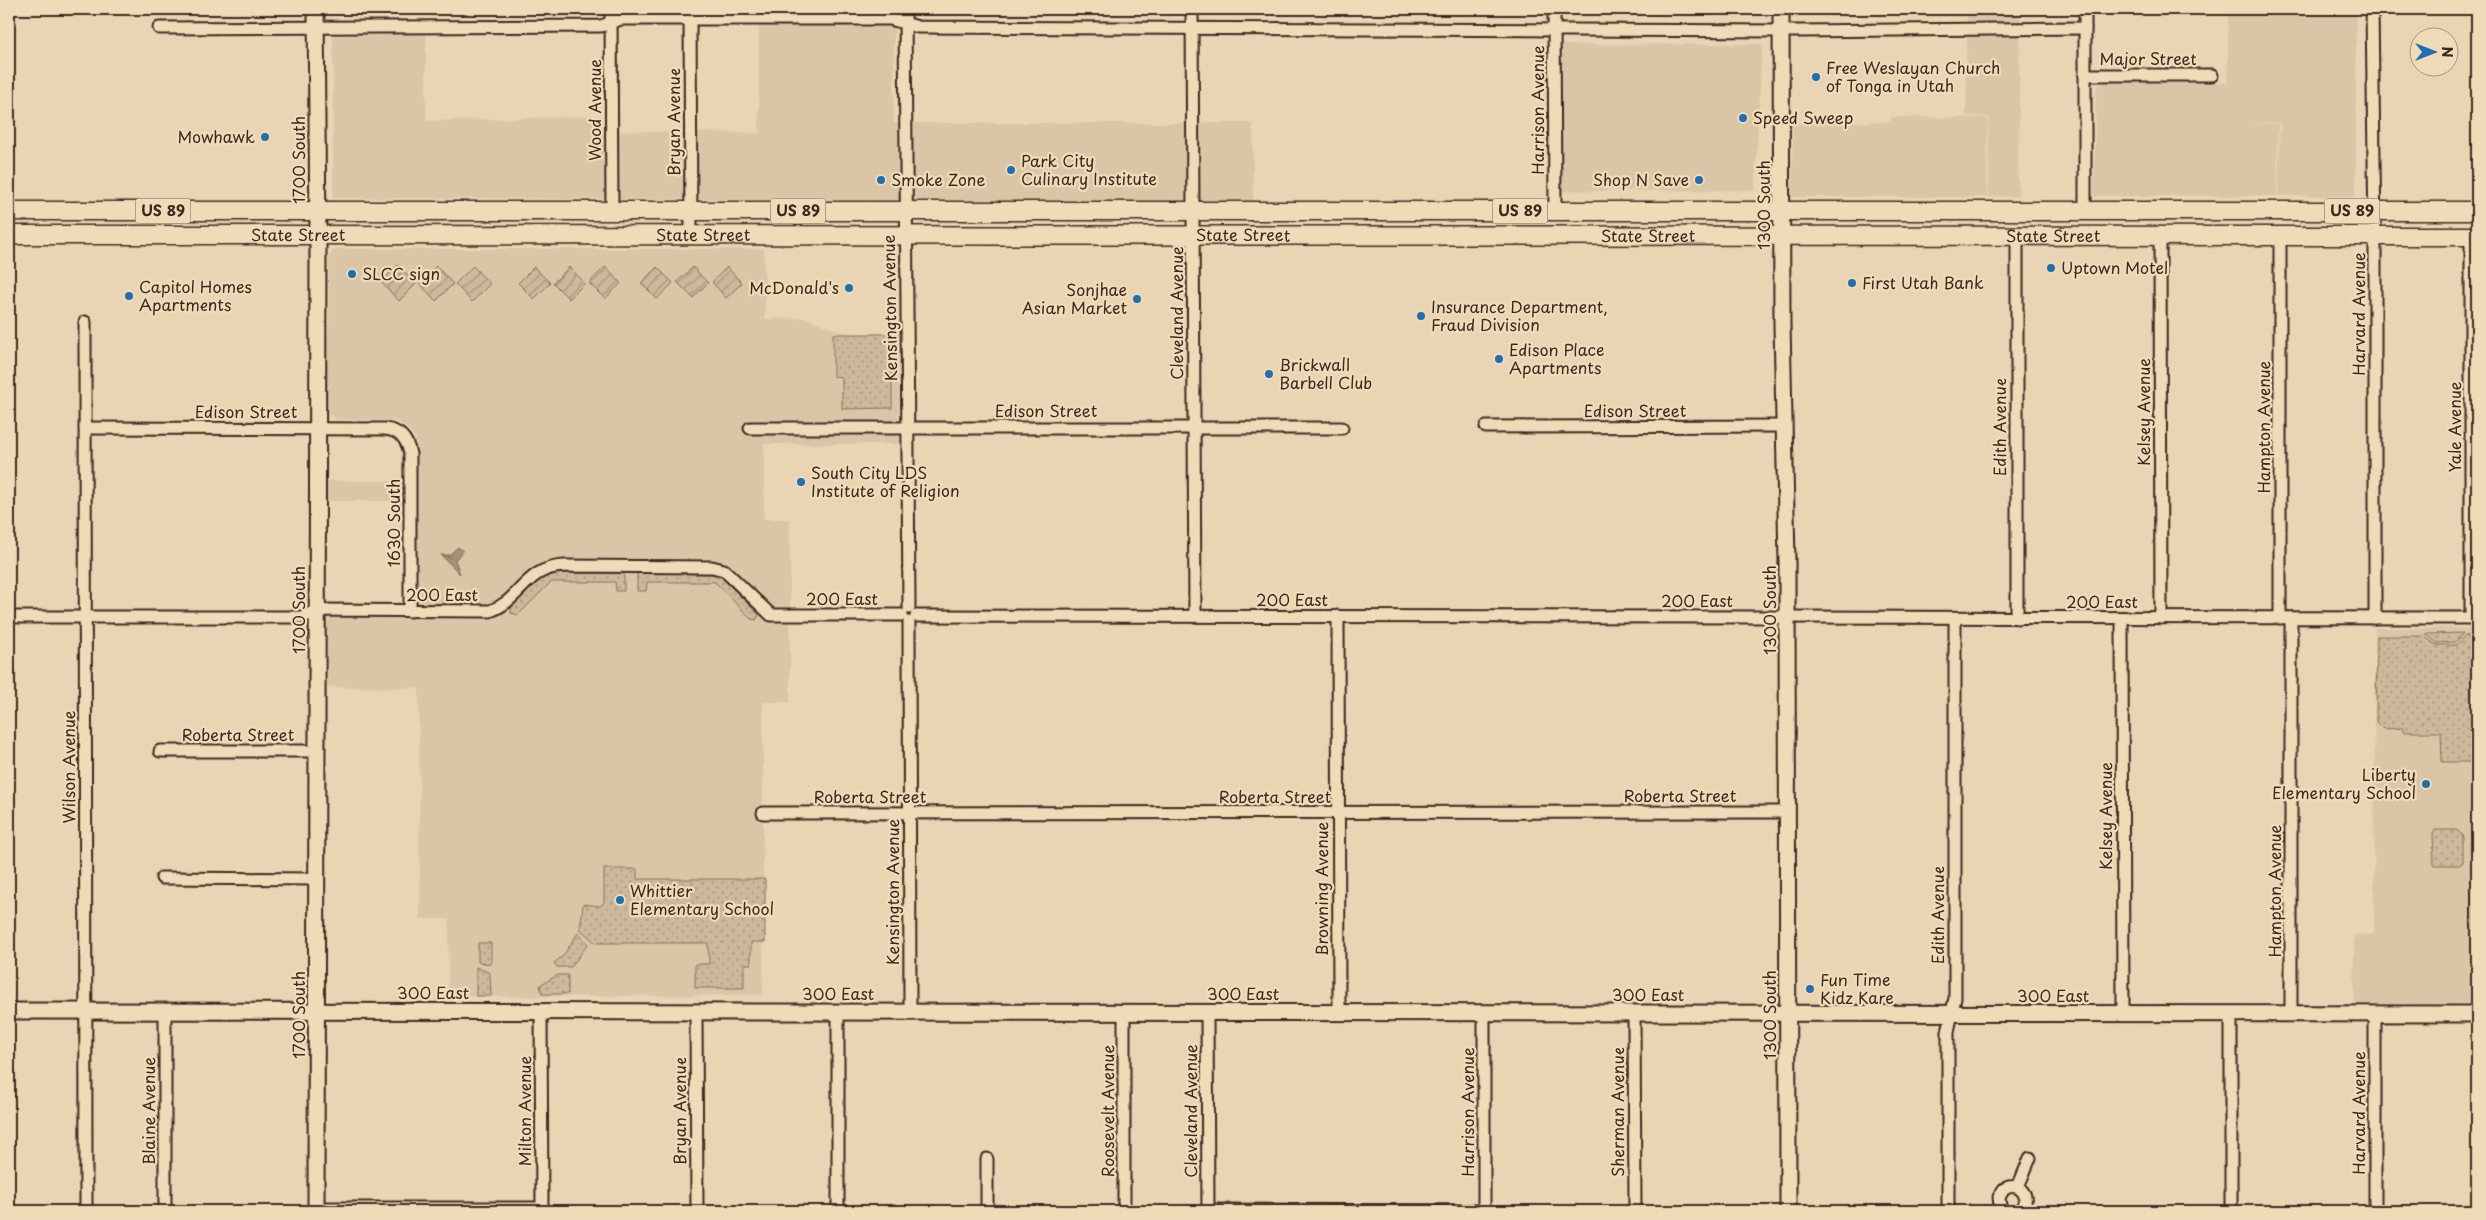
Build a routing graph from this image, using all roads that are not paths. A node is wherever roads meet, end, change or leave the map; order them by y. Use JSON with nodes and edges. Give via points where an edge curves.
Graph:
{"nodes":[{"id":1,"x":316,"y":9,"type":"edge"},
{"id":2,"x":611,"y":9,"type":"edge"},
{"id":3,"x":905,"y":9,"type":"edge"},
{"id":4,"x":1192,"y":9,"type":"edge"},
{"id":5,"x":1554,"y":9,"type":"edge"},
{"id":6,"x":1781,"y":9,"type":"edge"},
{"id":7,"x":2085,"y":9,"type":"edge"},
{"id":8,"x":2372,"y":9,"type":"edge"},
{"id":9,"x":690,"y":14,"type":"edge"},
{"id":10,"x":611,"y":22,"type":"junction"},
{"id":11,"x":905,"y":23,"type":"junction"},
{"id":12,"x":316,"y":27,"type":"junction"},
{"id":13,"x":159,"y":28,"type":"dead end"},
{"id":14,"x":1192,"y":28,"type":"junction"},
{"id":15,"x":2085,"y":28,"type":"junction"},
{"id":16,"x":1554,"y":29,"type":"junction"},
{"id":17,"x":1781,"y":30,"type":"junction"},
{"id":18,"x":2212,"y":75,"type":"dead end"},
{"id":19,"x":2085,"y":76,"type":"junction"},
{"id":20,"x":9,"y":211,"type":"edge"},
{"id":21,"x":317,"y":211,"type":"junction"},
{"id":22,"x":612,"y":211,"type":"junction"},
{"id":23,"x":691,"y":211,"type":"junction"},
{"id":24,"x":1193,"y":211,"type":"junction"},
{"id":25,"x":2085,"y":211,"type":"junction"},
{"id":26,"x":2210,"y":211,"type":"junction"},
{"id":27,"x":2373,"y":211,"type":"junction"},
{"id":28,"x":2477,"y":211,"type":"edge"},
{"id":29,"x":906,"y":212,"type":"junction"},
{"id":30,"x":1555,"y":212,"type":"junction"},
{"id":31,"x":1782,"y":212,"type":"junction"},
{"id":32,"x":9,"y":235,"type":"edge"},
{"id":33,"x":2017,"y":235,"type":"junction"},
{"id":34,"x":2052,"y":235,"type":"junction"},
{"id":35,"x":2280,"y":235,"type":"junction"},
{"id":36,"x":2375,"y":235,"type":"junction"},
{"id":37,"x":318,"y":236,"type":"junction"},
{"id":38,"x":691,"y":236,"type":"junction"},
{"id":39,"x":906,"y":236,"type":"junction"},
{"id":40,"x":1193,"y":236,"type":"junction"},
{"id":41,"x":1782,"y":236,"type":"junction"},
{"id":42,"x":2160,"y":236,"type":"junction"},
{"id":43,"x":2474,"y":236,"type":"edge"},
{"id":44,"x":85,"y":322,"type":"dead end"},
{"id":45,"x":1784,"y":426,"type":"junction"},
{"id":46,"x":1486,"y":427,"type":"dead end"},
{"id":47,"x":85,"y":428,"type":"junction"},
{"id":48,"x":750,"y":428,"type":"dead end"},
{"id":49,"x":908,"y":428,"type":"junction"},
{"id":50,"x":1194,"y":428,"type":"junction"},
{"id":51,"x":1342,"y":428,"type":"dead end"},
{"id":52,"x":317,"y":429,"type":"junction"},
{"id":53,"x":403,"y":437,"type":"joint"},
{"id":54,"x":317,"y":610,"type":"junction"},
{"id":55,"x":410,"y":611,"type":"junction"},
{"id":56,"x":909,"y":615,"type":"junction"},
{"id":57,"x":1195,"y":616,"type":"junction"},
{"id":58,"x":1338,"y":616,"type":"junction"},
{"id":59,"x":9,"y":617,"type":"edge"},
{"id":60,"x":86,"y":617,"type":"junction"},
{"id":61,"x":1787,"y":618,"type":"junction"},
{"id":62,"x":1954,"y":618,"type":"junction"},
{"id":63,"x":2016,"y":618,"type":"junction"},
{"id":64,"x":2122,"y":618,"type":"junction"},
{"id":65,"x":2161,"y":618,"type":"junction"},
{"id":66,"x":2285,"y":618,"type":"junction"},
{"id":67,"x":2375,"y":618,"type":"junction"},
{"id":68,"x":2474,"y":618,"type":"edge"},
{"id":69,"x":160,"y":750,"type":"dead end"},
{"id":70,"x":317,"y":751,"type":"junction"},
{"id":71,"x":1788,"y":812,"type":"junction"},
{"id":72,"x":763,"y":813,"type":"dead end"},
{"id":73,"x":909,"y":813,"type":"junction"},
{"id":74,"x":1338,"y":813,"type":"junction"},
{"id":75,"x":162,"y":878,"type":"dead end"},
{"id":76,"x":317,"y":879,"type":"junction"},
{"id":77,"x":86,"y":1010,"type":"junction"},
{"id":78,"x":9,"y":1011,"type":"edge"},
{"id":79,"x":165,"y":1011,"type":"junction"},
{"id":80,"x":316,"y":1011,"type":"junction"},
{"id":81,"x":541,"y":1011,"type":"junction"},
{"id":82,"x":696,"y":1011,"type":"junction"},
{"id":83,"x":838,"y":1011,"type":"junction"},
{"id":84,"x":910,"y":1011,"type":"junction"},
{"id":85,"x":1124,"y":1012,"type":"junction"},
{"id":86,"x":1207,"y":1012,"type":"junction"},
{"id":87,"x":1339,"y":1012,"type":"junction"},
{"id":88,"x":1484,"y":1012,"type":"junction"},
{"id":89,"x":1634,"y":1012,"type":"junction"},
{"id":90,"x":1788,"y":1014,"type":"junction"},
{"id":91,"x":1952,"y":1014,"type":"junction"},
{"id":92,"x":2123,"y":1014,"type":"junction"},
{"id":93,"x":2231,"y":1014,"type":"junction"},
{"id":94,"x":2291,"y":1014,"type":"junction"},
{"id":95,"x":2375,"y":1014,"type":"junction"},
{"id":96,"x":2477,"y":1014,"type":"edge"},
{"id":97,"x":2030,"y":1158,"type":"dead end"},
{"id":98,"x":986,"y":1160,"type":"dead end"},
{"id":99,"x":2018,"y":1187,"type":"junction"},
{"id":100,"x":316,"y":1210,"type":"edge"},
{"id":101,"x":542,"y":1210,"type":"edge"},
{"id":102,"x":86,"y":1211,"type":"edge"},
{"id":103,"x":165,"y":1211,"type":"edge"},
{"id":104,"x":697,"y":1211,"type":"edge"},
{"id":105,"x":838,"y":1211,"type":"edge"},
{"id":106,"x":987,"y":1211,"type":"edge"},
{"id":107,"x":1124,"y":1211,"type":"edge"},
{"id":108,"x":1208,"y":1211,"type":"edge"},
{"id":109,"x":1484,"y":1211,"type":"edge"},
{"id":110,"x":1635,"y":1211,"type":"edge"},
{"id":111,"x":1788,"y":1211,"type":"edge"},
{"id":112,"x":1948,"y":1211,"type":"edge"},
{"id":113,"x":2004,"y":1211,"type":"edge"},
{"id":114,"x":2020,"y":1211,"type":"edge"},
{"id":115,"x":2231,"y":1211,"type":"edge"},
{"id":116,"x":2375,"y":1211,"type":"edge"}],
"edges":[{"from":1,"to":12,"type":"street","name":"1700 South"},
{"from":2,"to":10,"type":"street","name":"Wood Avenue"},
{"from":3,"to":11,"type":"street","name":"Kensington Avenue"},
{"from":4,"to":14,"type":"street","name":"Cleveland Avenue"},
{"from":5,"to":16,"type":"street","name":"Harrison Avenue"},
{"from":6,"to":17,"type":"street","name":"1300 South"},
{"from":7,"to":15,"type":"street"},
{"from":8,"to":27,"type":"street","name":"Harvard Avenue"},
{"from":9,"to":10,"type":"street"},
{"from":9,"to":11,"type":"street","via":[[890,18]]},
{"from":9,"to":23,"type":"street","name":"Bryan Avenue"},
{"from":10,"to":12,"type":"street","via":[[600,26]]},
{"from":10,"to":22,"type":"street","name":"Wood Avenue"},
{"from":11,"to":14,"type":"street","via":[[918,27]]},
{"from":11,"to":29,"type":"street","name":"Kensington Avenue"},
{"from":12,"to":13,"type":"street"},
{"from":12,"to":21,"type":"street","name":"1700 South"},
{"from":14,"to":16,"type":"street"},
{"from":14,"to":24,"type":"street","name":"Cleveland Avenue"},
{"from":15,"to":17,"type":"street"},
{"from":15,"to":19,"type":"street"},
{"from":16,"to":17,"type":"street"},
{"from":16,"to":30,"type":"street","name":"Harrison Avenue"},
{"from":17,"to":31,"type":"street","name":"1300 South"},
{"from":18,"to":19,"type":"street","name":"Major Street"},
{"from":19,"to":25,"type":"street"},
{"from":20,"to":21,"type":"main road","name":"State Street","number":"US 89"},
{"from":21,"to":22,"type":"main road","name":"State Street","number":"US 89"},
{"from":21,"to":37,"type":"street","name":"1700 South"},
{"from":22,"to":23,"type":"main road","name":"State Street","number":"US 89"},
{"from":23,"to":29,"type":"main road","name":"State Street","number":"US 89"},
{"from":23,"to":38,"type":"street","name":"Bryan Avenue"},
{"from":24,"to":29,"type":"main road","name":"State Street","number":"US 89"},
{"from":24,"to":30,"type":"main road","name":"State Street","number":"US 89"},
{"from":24,"to":40,"type":"street","name":"Cleveland Avenue"},
{"from":25,"to":26,"type":"main road","name":"State Street","number":"US 89"},
{"from":25,"to":31,"type":"main road","name":"State Street","number":"US 89"},
{"from":25,"to":34,"type":"main road"},
{"from":26,"to":27,"type":"main road","name":"State Street","number":"US 89"},
{"from":26,"to":42,"type":"main road","via":[[2165,228]]},
{"from":27,"to":28,"type":"main road","name":"State Street","number":"US 89"},
{"from":27,"to":36,"type":"street","name":"Harvard Avenue"},
{"from":29,"to":39,"type":"street","name":"Kensington Avenue"},
{"from":30,"to":31,"type":"main road","name":"State Street","number":"US 89"},
{"from":31,"to":41,"type":"street","name":"1300 South"},
{"from":32,"to":37,"type":"main road","name":"State Street","number":"US 89"},
{"from":33,"to":34,"type":"main road","name":"State Street","number":"US 89"},
{"from":33,"to":41,"type":"main road","name":"State Street","number":"US 89"},
{"from":33,"to":63,"type":"street","name":"Edith Avenue"},
{"from":34,"to":42,"type":"main road","name":"State Street","number":"US 89"},
{"from":35,"to":36,"type":"main road","name":"State Street","number":"US 89"},
{"from":35,"to":42,"type":"main road","name":"State Street","number":"US 89"},
{"from":35,"to":66,"type":"street","name":"Hampton Avenue"},
{"from":36,"to":43,"type":"main road","name":"State Street","number":"US 89"},
{"from":36,"to":67,"type":"street","name":"Harvard Avenue"},
{"from":37,"to":38,"type":"main road","name":"State Street","number":"US 89"},
{"from":37,"to":52,"type":"street","name":"1700 South"},
{"from":38,"to":39,"type":"main road","name":"State Street","number":"US 89"},
{"from":39,"to":40,"type":"main road","name":"State Street","number":"US 89"},
{"from":39,"to":49,"type":"street","name":"Kensington Avenue"},
{"from":40,"to":41,"type":"main road","name":"State Street","number":"US 89"},
{"from":40,"to":50,"type":"street","name":"Cleveland Avenue"},
{"from":41,"to":45,"type":"street","name":"1300 South"},
{"from":42,"to":65,"type":"street","name":"Kelsey Avenue"},
{"from":43,"to":68,"type":"street","name":"Yale Avenue"},
{"from":44,"to":47,"type":"street","name":"Wilson Avenue"},
{"from":45,"to":46,"type":"street","name":"Edison Street"},
{"from":45,"to":61,"type":"street","name":"1300 South"},
{"from":47,"to":52,"type":"street","name":"Edison Street"},
{"from":47,"to":60,"type":"street","name":"Wilson Avenue"},
{"from":48,"to":49,"type":"street","name":"Edison Street"},
{"from":49,"to":50,"type":"street","name":"Edison Street"},
{"from":49,"to":56,"type":"street","name":"Kensington Avenue"},
{"from":50,"to":51,"type":"street","name":"Edison Street"},
{"from":50,"to":57,"type":"street","name":"Cleveland Avenue"},
{"from":52,"to":53,"type":"street","name":"Edison Street","via":[[384,429],[398,432]]},
{"from":52,"to":54,"type":"street","name":"1700 South"},
{"from":53,"to":55,"type":"street","name":"1630 South","via":[[410,454]]},
{"from":54,"to":55,"type":"street","name":"200 East"},
{"from":54,"to":60,"type":"street","name":"200 East","via":[[303,617]]},
{"from":54,"to":70,"type":"street","name":"1700 South"},
{"from":55,"to":56,"type":"street","name":"200 East","via":[[490,611],[501,607],[532,577],[551,566],[712,567],[724,570],[771,614]]},
{"from":56,"to":57,"type":"street","name":"200 East"},
{"from":56,"to":73,"type":"street","name":"Kensington Avenue"},
{"from":57,"to":58,"type":"street","name":"200 East"},
{"from":58,"to":61,"type":"street","name":"200 East"},
{"from":58,"to":74,"type":"street","name":"Browning Avenue"},
{"from":59,"to":60,"type":"street","name":"200 East"},
{"from":60,"to":77,"type":"street","name":"Wilson Avenue"},
{"from":61,"to":62,"type":"street","name":"200 East"},
{"from":61,"to":71,"type":"street","name":"1300 South"},
{"from":62,"to":63,"type":"street","name":"200 East"},
{"from":62,"to":91,"type":"street","name":"Edith Avenue","via":[[1955,998]]},
{"from":63,"to":64,"type":"street","name":"200 East"},
{"from":64,"to":65,"type":"street","name":"200 East"},
{"from":64,"to":92,"type":"street","name":"Kelsey Avenue"},
{"from":65,"to":66,"type":"street","name":"200 East"},
{"from":66,"to":67,"type":"street","name":"200 East"},
{"from":66,"to":94,"type":"street","name":"Hampton Avenue"},
{"from":67,"to":68,"type":"street","name":"200 East"},
{"from":69,"to":70,"type":"street","name":"Roberta Street"},
{"from":70,"to":76,"type":"street","name":"1700 South"},
{"from":71,"to":74,"type":"street","name":"Roberta Street"},
{"from":71,"to":90,"type":"street","name":"1300 South"},
{"from":72,"to":73,"type":"street","name":"Roberta Street"},
{"from":73,"to":74,"type":"street","name":"Roberta Street"},
{"from":73,"to":84,"type":"street","name":"Kensington Avenue"},
{"from":74,"to":87,"type":"street","name":"Browning Avenue"},
{"from":75,"to":76,"type":"street"},
{"from":76,"to":80,"type":"street","name":"1700 South"},
{"from":77,"to":78,"type":"street","name":"300 East"},
{"from":77,"to":79,"type":"street","name":"300 East"},
{"from":77,"to":102,"type":"street","name":"Wilson Avenue"},
{"from":79,"to":80,"type":"street","name":"300 East"},
{"from":79,"to":103,"type":"street","name":"Blaine Avenue"},
{"from":80,"to":81,"type":"street","name":"300 East"},
{"from":80,"to":100,"type":"street","name":"1700 South"},
{"from":81,"to":82,"type":"street","name":"300 East"},
{"from":81,"to":101,"type":"street","name":"Milton Avenue"},
{"from":82,"to":83,"type":"street","name":"300 East"},
{"from":82,"to":104,"type":"street","name":"Bryan Avenue"},
{"from":83,"to":84,"type":"street","name":"300 East"},
{"from":83,"to":105,"type":"street"},
{"from":84,"to":85,"type":"street","name":"300 East"},
{"from":85,"to":86,"type":"street","name":"300 East"},
{"from":85,"to":107,"type":"street","name":"Roosevelt Avenue"},
{"from":86,"to":87,"type":"street","name":"300 East"},
{"from":86,"to":108,"type":"street","name":"Cleveland Avenue"},
{"from":87,"to":88,"type":"street","name":"300 East"},
{"from":88,"to":89,"type":"street","name":"300 East"},
{"from":88,"to":109,"type":"street","name":"Harrison Avenue"},
{"from":89,"to":90,"type":"street","name":"300 East"},
{"from":89,"to":110,"type":"street","name":"Sherman Avenue"},
{"from":90,"to":91,"type":"street","name":"300 East"},
{"from":90,"to":111,"type":"street","name":"1300 South"},
{"from":91,"to":92,"type":"street","name":"300 East"},
{"from":91,"to":112,"type":"street","name":"Edith Avenue","via":[[1948,1032]]},
{"from":92,"to":93,"type":"street","name":"300 East"},
{"from":93,"to":94,"type":"street","name":"300 East"},
{"from":93,"to":115,"type":"street"},
{"from":94,"to":95,"type":"street","name":"300 East"},
{"from":95,"to":96,"type":"street","name":"300 East"},
{"from":95,"to":116,"type":"street","name":"Harvard Avenue"},
{"from":97,"to":99,"type":"street"},
{"from":98,"to":106,"type":"street"},
{"from":99,"to":113,"type":"street","via":[[2008,1186],[2001,1192],[1998,1202]]},
{"from":99,"to":114,"type":"street","via":[[2026,1197]]},
{"from":100,"to":101,"type":"street"},
{"from":108,"to":109,"type":"street"}]}
